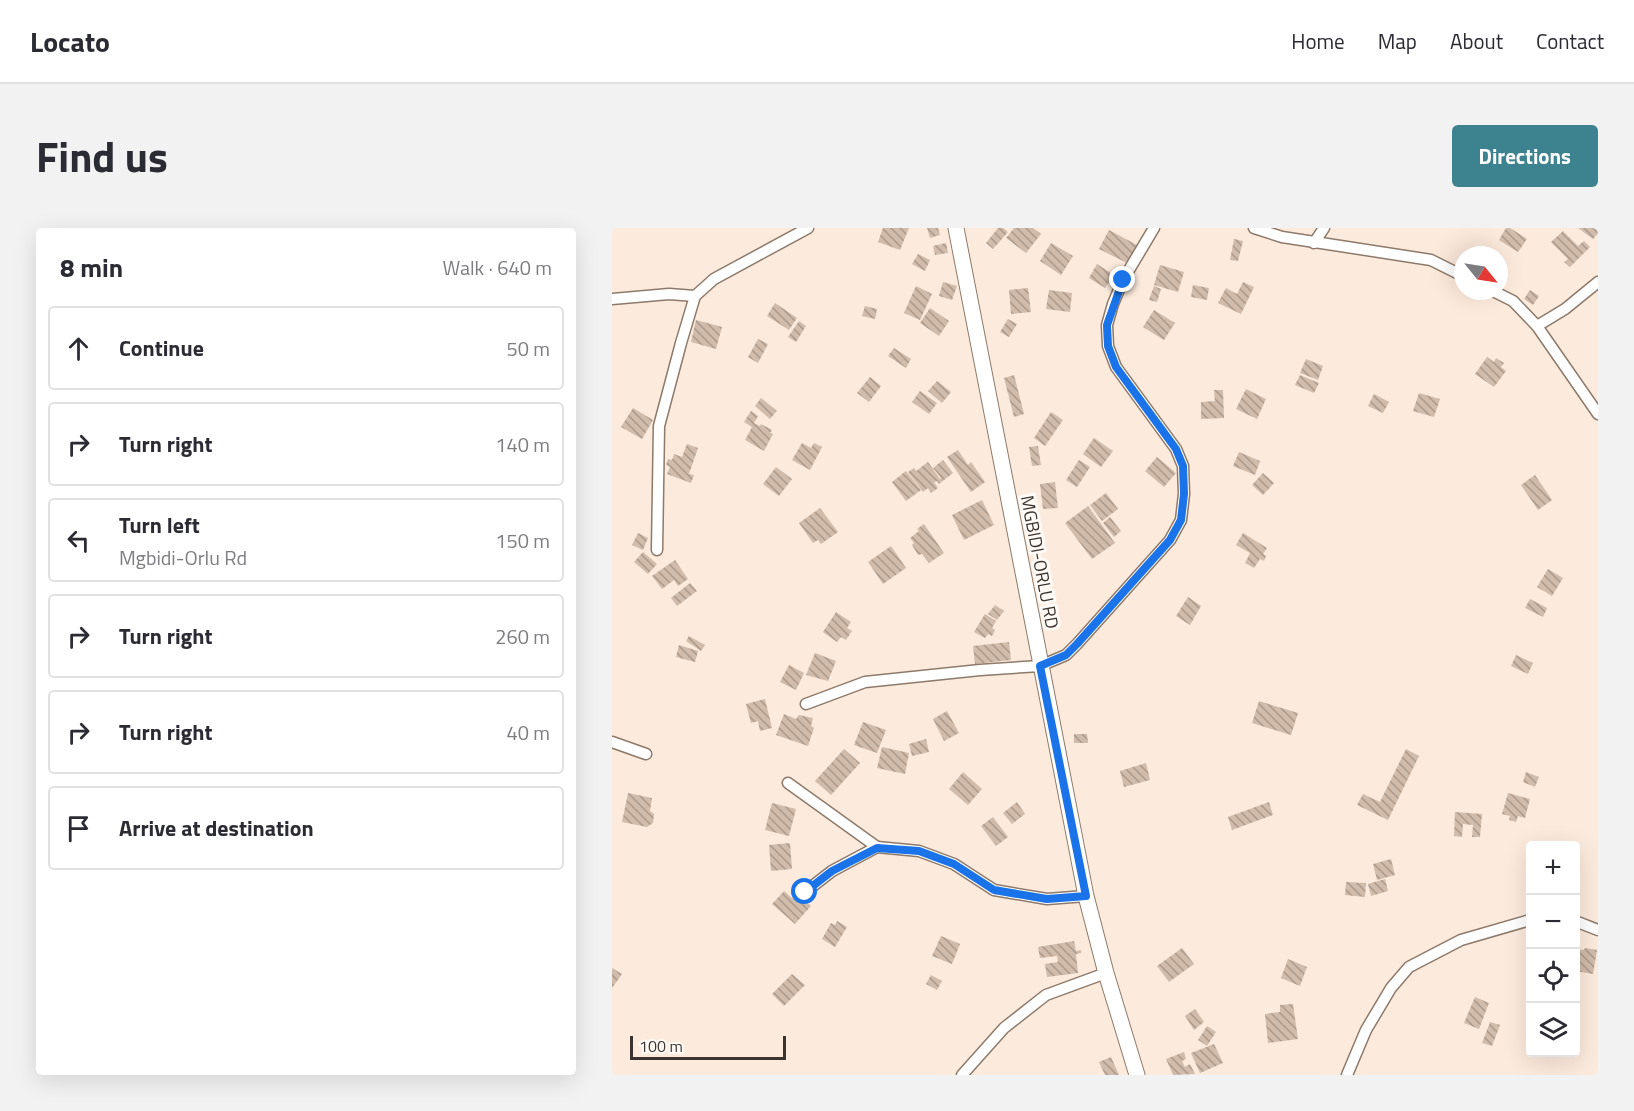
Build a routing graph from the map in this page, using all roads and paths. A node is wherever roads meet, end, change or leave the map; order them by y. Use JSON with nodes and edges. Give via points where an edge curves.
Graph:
{"nodes":[{"id":1,"x":808,"y":228,"type":"edge"},
{"id":2,"x":956,"y":228,"type":"edge"},
{"id":3,"x":1154,"y":228,"type":"edge"},
{"id":4,"x":1254,"y":228,"type":"edge"},
{"id":5,"x":1324,"y":228,"type":"edge"},
{"id":6,"x":1314,"y":243,"type":"junction"},
{"id":7,"x":1454,"y":272,"type":"edge"},
{"id":8,"x":1598,"y":282,"type":"edge"},
{"id":9,"x":695,"y":296,"type":"junction"},
{"id":10,"x":612,"y":298,"type":"edge"},
{"id":11,"x":1508,"y":298,"type":"edge"},
{"id":12,"x":1537,"y":326,"type":"junction"},
{"id":13,"x":1598,"y":414,"type":"edge"},
{"id":14,"x":657,"y":550,"type":"dead end"},
{"id":15,"x":1040,"y":666,"type":"junction"},
{"id":16,"x":806,"y":704,"type":"dead end"},
{"id":17,"x":612,"y":742,"type":"edge"},
{"id":18,"x":646,"y":754,"type":"dead end"},
{"id":19,"x":789,"y":783,"type":"dead end"},
{"id":20,"x":877,"y":848,"type":"junction"},
{"id":21,"x":805,"y":892,"type":"dead end"},
{"id":22,"x":1086,"y":896,"type":"junction"},
{"id":23,"x":1526,"y":921,"type":"edge"},
{"id":24,"x":1580,"y":923,"type":"edge"},
{"id":25,"x":1598,"y":930,"type":"edge"},
{"id":26,"x":1106,"y":973,"type":"junction"},
{"id":27,"x":962,"y":1075,"type":"edge"},
{"id":28,"x":1137,"y":1075,"type":"edge"},
{"id":29,"x":1347,"y":1075,"type":"edge"}],
"edges":[{"from":1,"to":9,"type":"street","via":[[714,279]]},
{"from":2,"to":15,"type":"main road","name":"MGBIDI-ORLU RD"},
{"from":3,"to":15,"type":"street","via":[[1113,304],[1107,325],[1108,346],[1116,367],[1176,449],[1183,466],[1181,520],[1162,549],[1077,644],[1066,655]]},
{"from":4,"to":6,"type":"street"},
{"from":5,"to":6,"type":"street"},
{"from":6,"to":7,"type":"street","via":[[1431,260]]},
{"from":8,"to":12,"type":"street"},
{"from":9,"to":10,"type":"street"},
{"from":9,"to":14,"type":"street","via":[[659,426]]},
{"from":11,"to":12,"type":"street"},
{"from":12,"to":13,"type":"street"},
{"from":15,"to":16,"type":"street","via":[[864,682]]},
{"from":15,"to":22,"type":"main road","name":"MGBIDI-ORLU RD"},
{"from":17,"to":18,"type":"street"},
{"from":19,"to":20,"type":"street"},
{"from":20,"to":21,"type":"street","via":[[832,871]]},
{"from":20,"to":22,"type":"street","via":[[919,851],[954,864],[994,890],[1047,899]]},
{"from":22,"to":26,"type":"main road","name":"MGBIDI-ORLU RD"},
{"from":23,"to":29,"type":"street","via":[[1461,940],[1409,967],[1391,988],[1366,1030]]},
{"from":24,"to":25,"type":"street"},
{"from":26,"to":27,"type":"street","via":[[1046,995],[1004,1028]]},
{"from":26,"to":28,"type":"main road","name":"MGBIDI-ORLU RD"}]}
